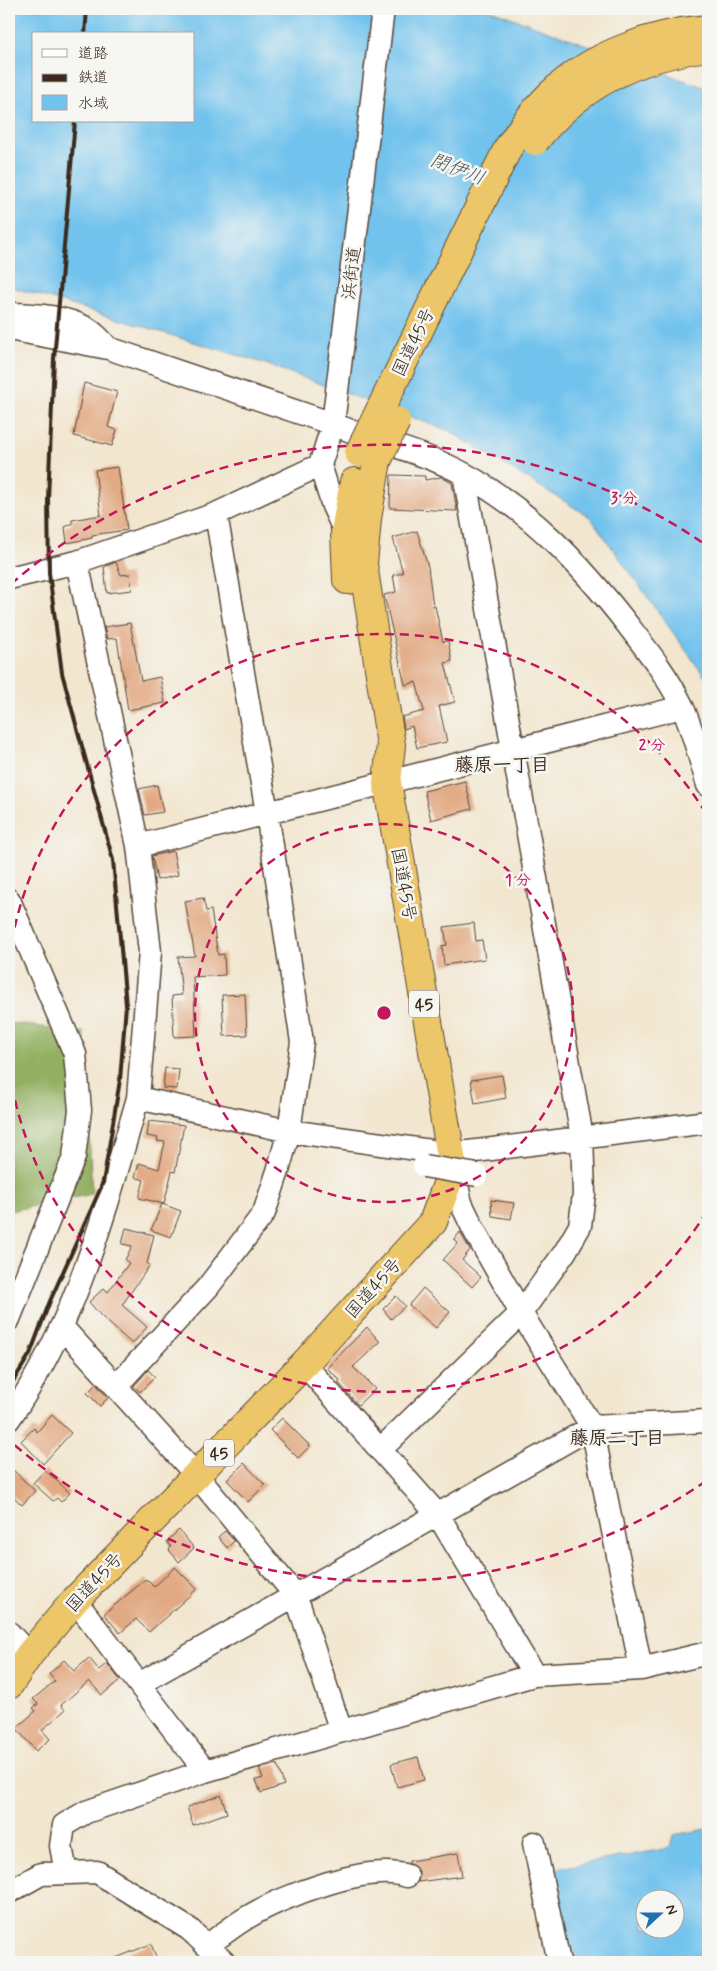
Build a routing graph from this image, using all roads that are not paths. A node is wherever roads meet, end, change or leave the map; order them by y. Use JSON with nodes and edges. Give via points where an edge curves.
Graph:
{"nodes":[{"id":1,"x":383,"y":9,"type":"edge"},
{"id":2,"x":708,"y":29,"type":"edge"},
{"id":3,"x":708,"y":47,"type":"edge"},
{"id":4,"x":9,"y":314,"type":"edge"},
{"id":5,"x":9,"y":329,"type":"edge"},
{"id":6,"x":108,"y":348,"type":"junction"},
{"id":7,"x":333,"y":424,"type":"junction"},
{"id":8,"x":368,"y":457,"type":"junction"},
{"id":9,"x":320,"y":465,"type":"junction"},
{"id":10,"x":464,"y":474,"type":"junction"},
{"id":11,"x":216,"y":514,"type":"junction"},
{"id":12,"x":345,"y":532,"type":"junction"},
{"id":13,"x":76,"y":562,"type":"junction"},
{"id":14,"x":9,"y":578,"type":"edge"},
{"id":15,"x":682,"y":707,"type":"junction"},
{"id":16,"x":513,"y":750,"type":"junction"},
{"id":17,"x":387,"y":782,"type":"junction"},
{"id":18,"x":708,"y":785,"type":"edge"},
{"id":19,"x":267,"y":813,"type":"junction"},
{"id":20,"x":138,"y":846,"type":"junction"},
{"id":21,"x":9,"y":900,"type":"edge"},
{"id":22,"x":138,"y":1098,"type":"junction"},
{"id":23,"x":708,"y":1122,"type":"edge"},
{"id":24,"x":289,"y":1131,"type":"junction"},
{"id":25,"x":582,"y":1137,"type":"junction"},
{"id":26,"x":424,"y":1166,"type":"dead end"},
{"id":27,"x":461,"y":1166,"type":"junction"},
{"id":28,"x":522,"y":1312,"type":"junction"},
{"id":29,"x":9,"y":1319,"type":"edge"},
{"id":30,"x":62,"y":1327,"type":"junction"},
{"id":31,"x":304,"y":1364,"type":"junction"},
{"id":32,"x":116,"y":1386,"type":"junction"},
{"id":33,"x":9,"y":1419,"type":"edge"},
{"id":34,"x":708,"y":1421,"type":"edge"},
{"id":35,"x":592,"y":1427,"type":"junction"},
{"id":36,"x":380,"y":1450,"type":"junction"},
{"id":37,"x":197,"y":1476,"type":"junction"},
{"id":38,"x":438,"y":1515,"type":"junction"},
{"id":39,"x":296,"y":1596,"type":"junction"},
{"id":40,"x":75,"y":1600,"type":"junction"},
{"id":41,"x":9,"y":1633,"type":"edge"},
{"id":42,"x":708,"y":1653,"type":"edge"},
{"id":43,"x":29,"y":1655,"type":"junction"},
{"id":44,"x":641,"y":1669,"type":"junction"},
{"id":45,"x":534,"y":1675,"type":"junction"},
{"id":46,"x":139,"y":1684,"type":"junction"},
{"id":47,"x":9,"y":1685,"type":"edge"},
{"id":48,"x":341,"y":1730,"type":"junction"},
{"id":49,"x":206,"y":1770,"type":"junction"},
{"id":50,"x":534,"y":1843,"type":"dead end"},
{"id":51,"x":66,"y":1873,"type":"junction"},
{"id":52,"x":407,"y":1876,"type":"dead end"},
{"id":53,"x":9,"y":1892,"type":"edge"},
{"id":54,"x":207,"y":1946,"type":"junction"},
{"id":55,"x":224,"y":1962,"type":"edge"},
{"id":56,"x":559,"y":1962,"type":"edge"}],
"edges":[{"from":1,"to":7,"type":"street","name":"浜街道"},
{"from":2,"to":8,"type":"highway","name":"国道45号","number":"45","bridge":true,"via":[[640,42],[604,59],[552,93],[530,117],[508,148]]},
{"from":3,"to":8,"type":"highway","name":"国道45号","number":"45","bridge":true,"via":[[644,61],[611,75],[579,96],[549,122],[522,159]]},
{"from":4,"to":6,"type":"street","via":[[46,317],[83,326]]},
{"from":5,"to":6,"type":"street"},
{"from":6,"to":7,"type":"street"},
{"from":7,"to":9,"type":"street","name":"浜街道"},
{"from":7,"to":10,"type":"street","via":[[427,456]]},
{"from":8,"to":12,"type":"highway","name":"国道45号","number":"45"},
{"from":8,"to":17,"type":"highway","name":"国道45号","number":"45","via":[[363,564],[390,745]]},
{"from":9,"to":11,"type":"street"},
{"from":9,"to":12,"type":"street"},
{"from":10,"to":15,"type":"street","via":[[496,493],[553,539],[596,584],[644,645]]},
{"from":10,"to":16,"type":"street"},
{"from":11,"to":13,"type":"street"},
{"from":11,"to":19,"type":"street"},
{"from":12,"to":17,"type":"highway","name":"国道45号","number":"45","via":[[347,579],[373,751]]},
{"from":13,"to":14,"type":"street"},
{"from":13,"to":20,"type":"street"},
{"from":15,"to":16,"type":"street"},
{"from":15,"to":18,"type":"street"},
{"from":16,"to":17,"type":"street"},
{"from":16,"to":25,"type":"street"},
{"from":17,"to":19,"type":"street"},
{"from":17,"to":27,"type":"highway","name":"国道45号","number":"45"},
{"from":19,"to":20,"type":"street"},
{"from":19,"to":24,"type":"street","via":[[302,1042]]},
{"from":20,"to":22,"type":"street","via":[[150,952]]},
{"from":21,"to":29,"type":"street","via":[[75,1054],[80,1110],[74,1158]]},
{"from":22,"to":24,"type":"street"},
{"from":22,"to":30,"type":"street","via":[[95,1245]]},
{"from":23,"to":25,"type":"street"},
{"from":24,"to":27,"type":"street"},
{"from":24,"to":32,"type":"street","via":[[264,1213],[208,1287]]},
{"from":25,"to":27,"type":"street"},
{"from":25,"to":28,"type":"street","via":[[584,1194],[580,1226]]},
{"from":26,"to":27,"type":"street","bridge":true},
{"from":27,"to":28,"type":"street","via":[[461,1203]]},
{"from":27,"to":31,"type":"highway","name":"国道45号","number":"45","via":[[433,1222]]},
{"from":28,"to":35,"type":"street"},
{"from":28,"to":36,"type":"street"},
{"from":30,"to":32,"type":"street"},
{"from":30,"to":33,"type":"street"},
{"from":31,"to":36,"type":"street"},
{"from":31,"to":37,"type":"highway","name":"国道45号","number":"45"},
{"from":32,"to":37,"type":"street"},
{"from":34,"to":35,"type":"street"},
{"from":35,"to":38,"type":"street"},
{"from":35,"to":44,"type":"street"},
{"from":36,"to":38,"type":"street"},
{"from":37,"to":39,"type":"street"},
{"from":37,"to":40,"type":"highway","name":"国道45号","number":"45"},
{"from":38,"to":39,"type":"street"},
{"from":38,"to":45,"type":"street"},
{"from":39,"to":46,"type":"street"},
{"from":39,"to":48,"type":"street"},
{"from":40,"to":43,"type":"highway","name":"国道45号","number":"45"},
{"from":40,"to":46,"type":"street"},
{"from":41,"to":43,"type":"street"},
{"from":42,"to":44,"type":"street"},
{"from":43,"to":47,"type":"highway","name":"国道45号","number":"45"},
{"from":44,"to":45,"type":"street"},
{"from":45,"to":48,"type":"street"},
{"from":46,"to":49,"type":"street"},
{"from":48,"to":49,"type":"street"},
{"from":49,"to":51,"type":"street","via":[[86,1812],[64,1825],[61,1846]]},
{"from":50,"to":56,"type":"street"},
{"from":51,"to":53,"type":"street","via":[[41,1874]]},
{"from":51,"to":54,"type":"street","via":[[97,1872],[189,1929]]},
{"from":52,"to":54,"type":"street","via":[[382,1872],[323,1885],[248,1917]]},
{"from":54,"to":55,"type":"street"}]}
